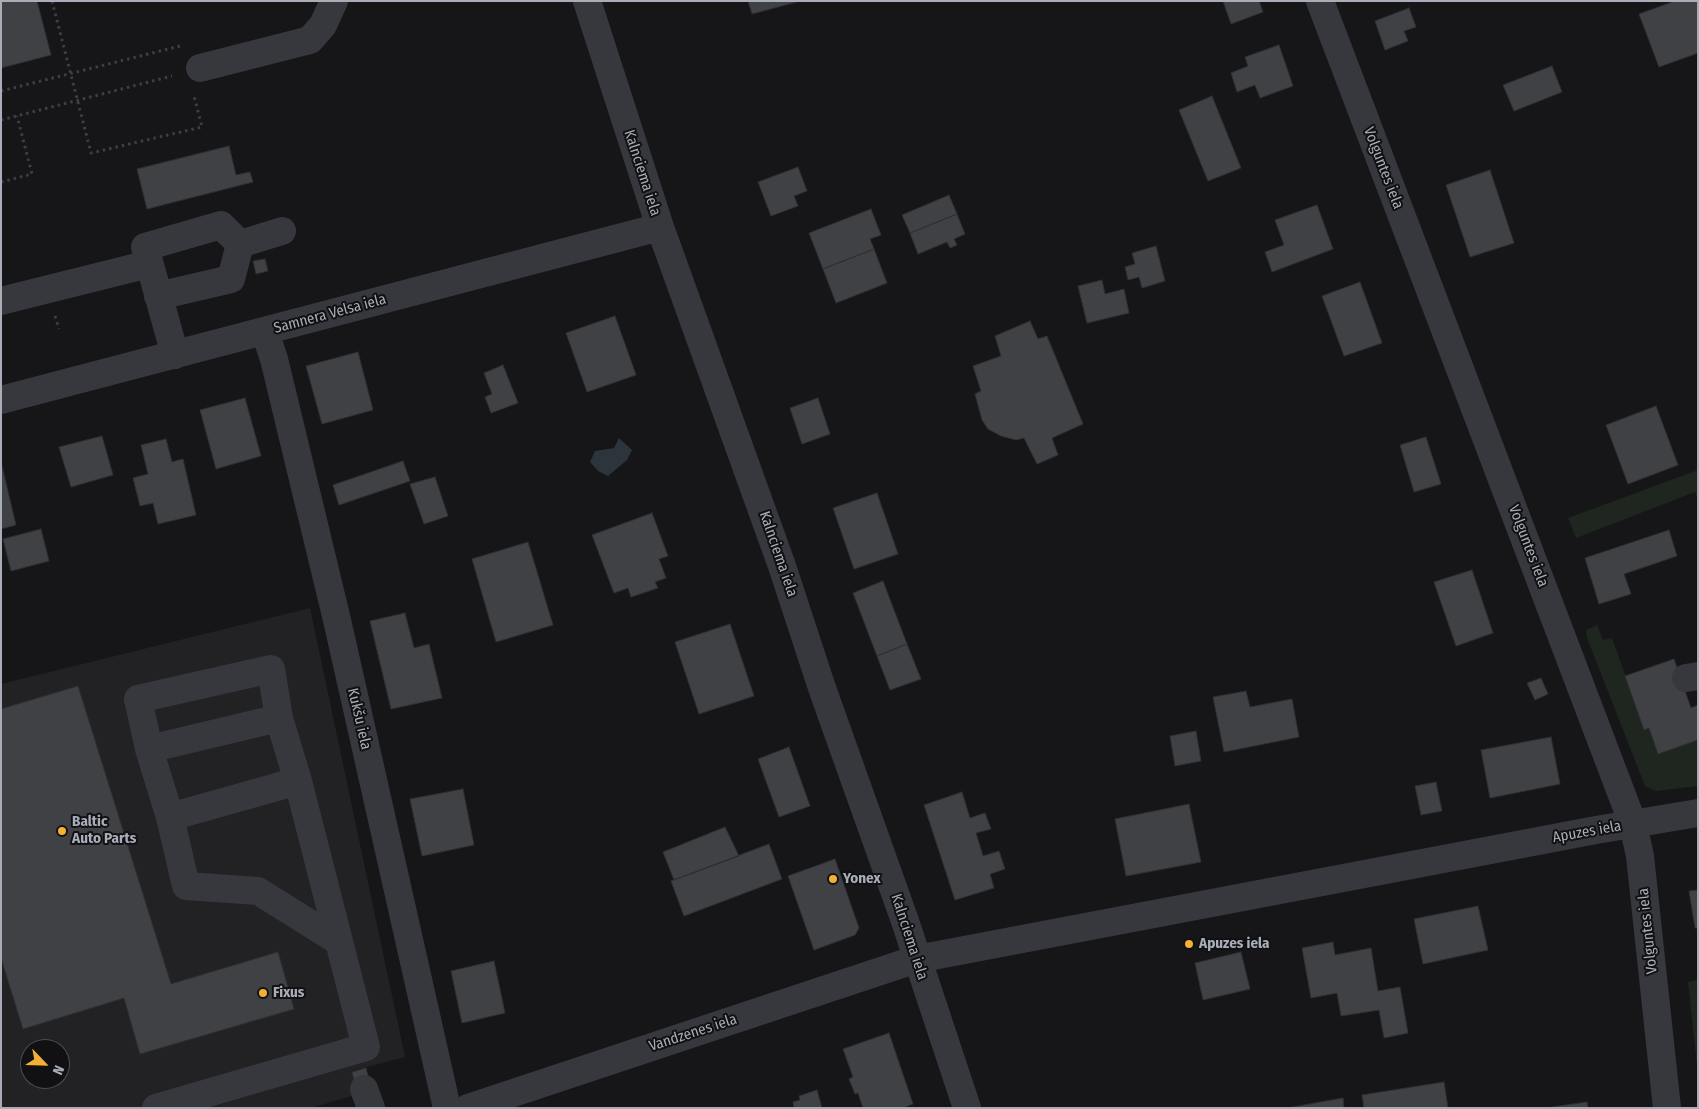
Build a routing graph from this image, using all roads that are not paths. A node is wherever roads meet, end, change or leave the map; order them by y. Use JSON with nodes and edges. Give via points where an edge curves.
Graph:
{"nodes":[{"id":1,"x":334,"y":1,"type":"edge"},
{"id":2,"x":587,"y":1,"type":"edge"},
{"id":3,"x":1320,"y":1,"type":"edge"},
{"id":4,"x":194,"y":70,"type":"road end"},
{"id":5,"x":660,"y":227,"type":"junction"},
{"id":6,"x":282,"y":231,"type":"dead end"},
{"id":7,"x":240,"y":244,"type":"junction"},
{"id":8,"x":149,"y":264,"type":"junction"},
{"id":9,"x":158,"y":296,"type":"junction"},
{"id":10,"x":1,"y":301,"type":"edge"},
{"id":11,"x":265,"y":332,"type":"junction"},
{"id":12,"x":175,"y":355,"type":"junction"},
{"id":13,"x":1,"y":400,"type":"edge"},
{"id":14,"x":279,"y":718,"type":"junction"},
{"id":15,"x":149,"y":749,"type":"junction"},
{"id":16,"x":298,"y":781,"type":"junction"},
{"id":17,"x":1698,"y":813,"type":"edge"},
{"id":18,"x":170,"y":817,"type":"junction"},
{"id":19,"x":1633,"y":824,"type":"junction"},
{"id":20,"x":338,"y":941,"type":"junction"},
{"id":21,"x":917,"y":959,"type":"junction"},
{"id":22,"x":156,"y":1108,"type":"edge"},
{"id":23,"x":447,"y":1108,"type":"edge"},
{"id":24,"x":468,"y":1108,"type":"edge"},
{"id":25,"x":966,"y":1108,"type":"edge"},
{"id":26,"x":1666,"y":1108,"type":"edge"}],
"edges":[{"from":1,"to":4,"type":"street","via":[[323,25],[310,40]]},
{"from":2,"to":5,"type":"street","name":"Kalnciema iela"},
{"from":3,"to":19,"type":"street","name":"Volguntes iela"},
{"from":5,"to":11,"type":"street","name":"Samnera Velsa iela"},
{"from":5,"to":21,"type":"street","name":"Kalnciema iela","via":[[758,496]]},
{"from":6,"to":7,"type":"street"},
{"from":7,"to":8,"type":"street","via":[[221,225],[145,247]]},
{"from":7,"to":9,"type":"street","via":[[231,279]]},
{"from":8,"to":9,"type":"street"},
{"from":8,"to":10,"type":"street"},
{"from":9,"to":12,"type":"street"},
{"from":11,"to":12,"type":"street","name":"Samnera Velsa iela"},
{"from":11,"to":23,"type":"street","name":"Kukšu iela","via":[[337,620]]},
{"from":12,"to":13,"type":"street","name":"Samnera Velsa iela"},
{"from":14,"to":15,"type":"street"},
{"from":14,"to":15,"type":"street","via":[[271,669],[138,699]]},
{"from":14,"to":16,"type":"street"},
{"from":15,"to":18,"type":"street"},
{"from":16,"to":18,"type":"street"},
{"from":16,"to":20,"type":"street"},
{"from":17,"to":19,"type":"street","name":"Apuzes iela"},
{"from":18,"to":20,"type":"street","via":[[186,886],[258,890]]},
{"from":19,"to":21,"type":"street","name":"Apuzes iela"},
{"from":19,"to":26,"type":"street","name":"Volguntes iela","via":[[1640,856]]},
{"from":20,"to":22,"type":"street","via":[[366,1047]]},
{"from":21,"to":24,"type":"street","name":"Vandzenes iela"},
{"from":21,"to":25,"type":"street","name":"Kalnciema iela"}]}
